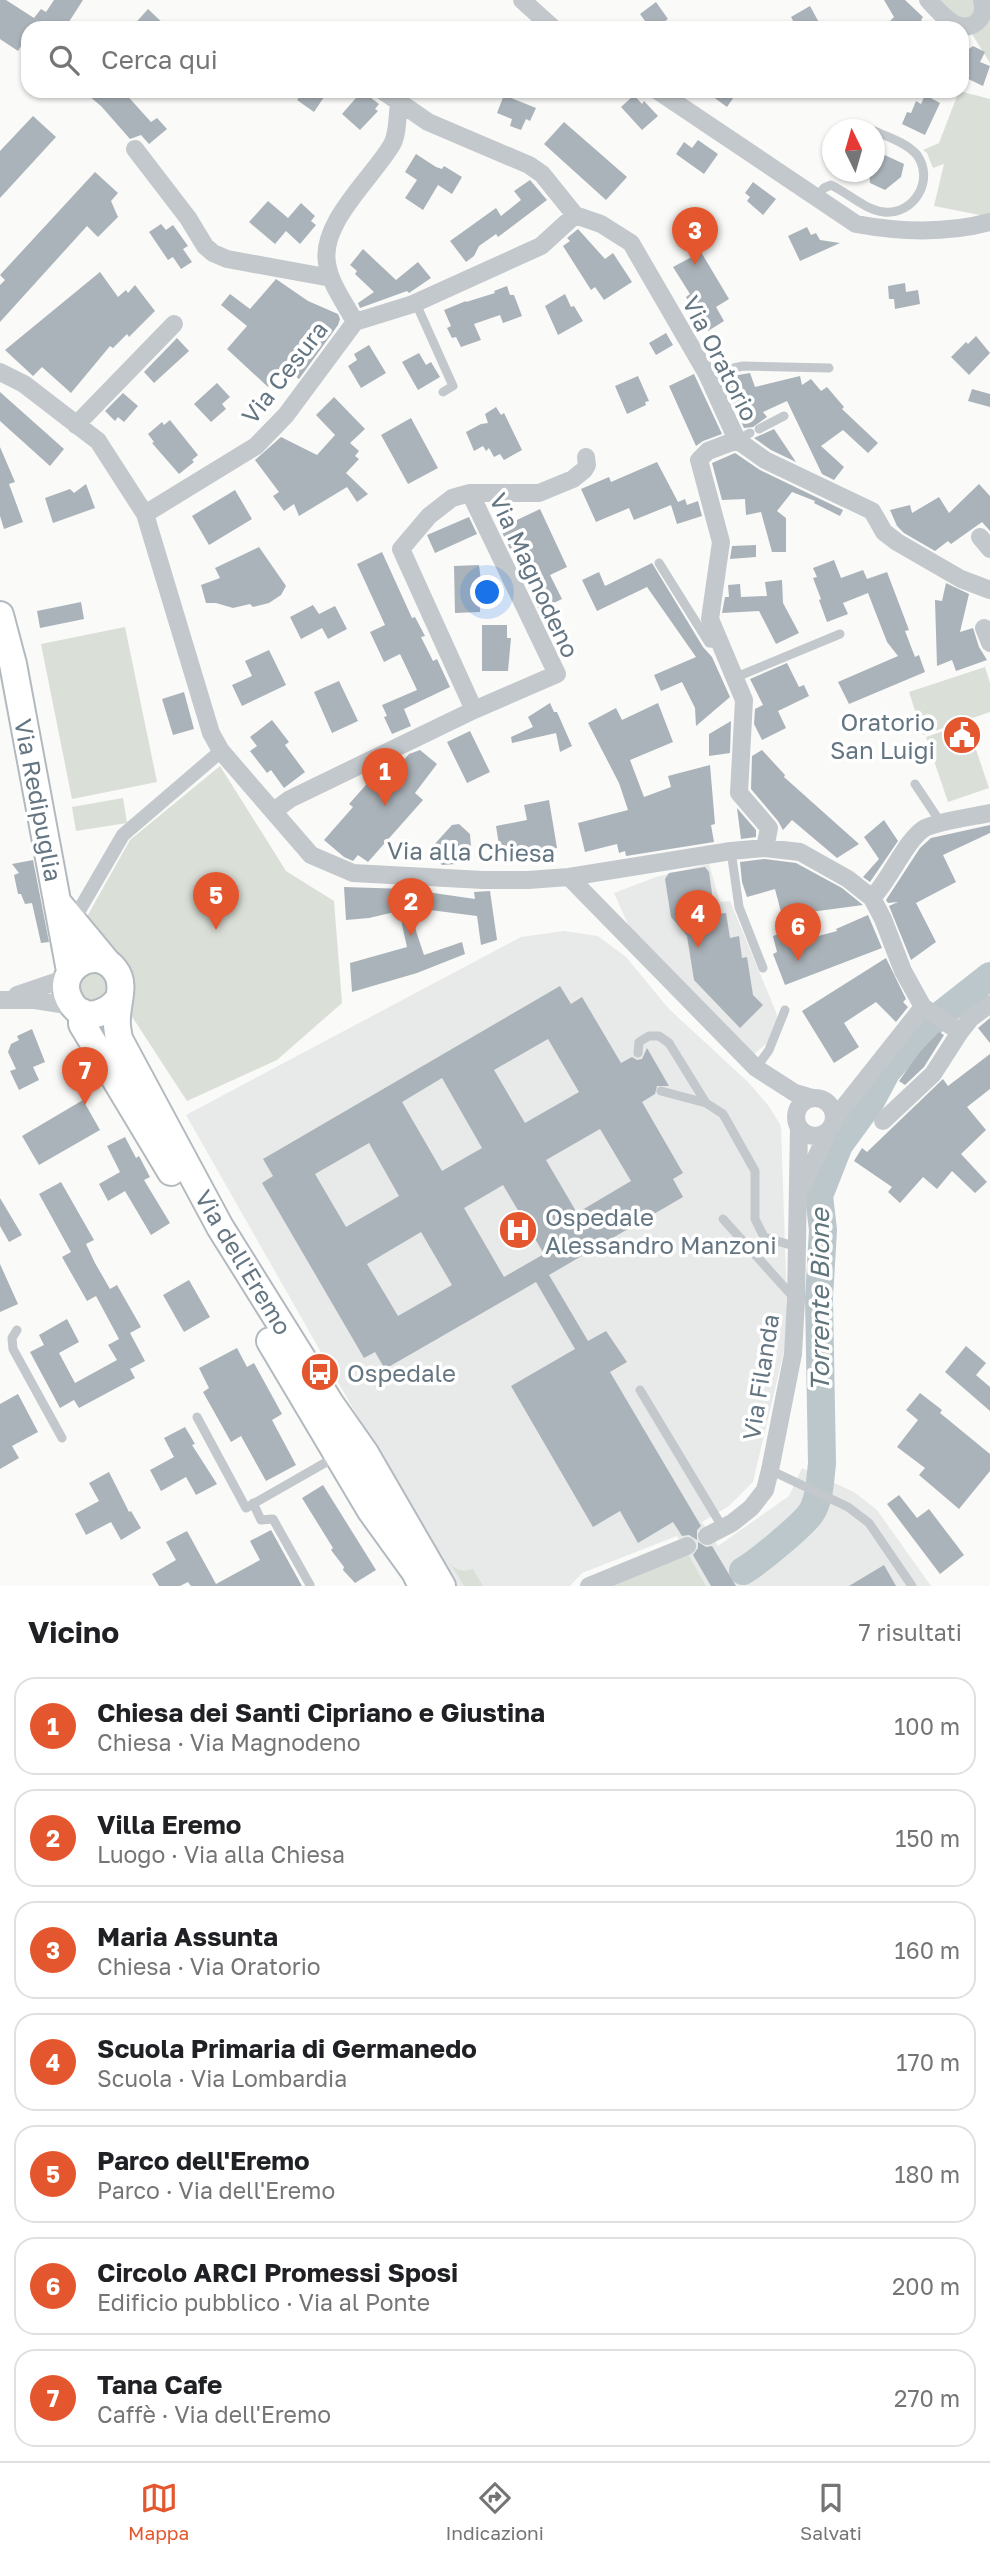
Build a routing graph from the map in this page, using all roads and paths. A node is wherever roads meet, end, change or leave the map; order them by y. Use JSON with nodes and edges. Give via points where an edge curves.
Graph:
{"nodes":[{"id":1,"x":522,"y":0,"type":"edge"},
{"id":2,"x":928,"y":0,"type":"edge"},
{"id":3,"x":982,"y":0,"type":"edge"},
{"id":4,"x":545,"y":21,"type":"edge"},
{"id":5,"x":949,"y":21,"type":"edge"},
{"id":6,"x":969,"y":26,"type":"edge"},
{"id":7,"x":392,"y":98,"type":"edge"},
{"id":8,"x":668,"y":98,"type":"edge"},
{"id":9,"x":399,"y":104,"type":"junction"},
{"id":10,"x":885,"y":136,"type":"edge"},
{"id":11,"x":135,"y":149,"type":"dead end"},
{"id":12,"x":816,"y":198,"type":"junction"},
{"id":13,"x":575,"y":215,"type":"junction"},
{"id":14,"x":990,"y":222,"type":"edge"},
{"id":15,"x":331,"y":278,"type":"junction"},
{"id":16,"x":413,"y":304,"type":"junction"},
{"id":17,"x":355,"y":322,"type":"junction"},
{"id":18,"x":174,"y":324,"type":"dead end"},
{"id":19,"x":829,"y":368,"type":"dead end"},
{"id":20,"x":0,"y":372,"type":"edge"},
{"id":21,"x":707,"y":374,"type":"junction"},
{"id":22,"x":443,"y":392,"type":"dead end"},
{"id":23,"x":784,"y":416,"type":"dead end"},
{"id":24,"x":76,"y":425,"type":"junction"},
{"id":25,"x":748,"y":434,"type":"junction"},
{"id":26,"x":586,"y":457,"type":"dead end"},
{"id":27,"x":470,"y":493,"type":"junction"},
{"id":28,"x":145,"y":514,"type":"junction"},
{"id":29,"x":659,"y":563,"type":"dead end"},
{"id":30,"x":990,"y":590,"type":"edge"},
{"id":31,"x":0,"y":615,"type":"edge"},
{"id":32,"x":840,"y":634,"type":"dead end"},
{"id":33,"x":720,"y":644,"type":"junction"},
{"id":34,"x":7,"y":667,"type":"edge"},
{"id":35,"x":734,"y":678,"type":"junction"},
{"id":36,"x":474,"y":710,"type":"junction"},
{"id":37,"x":221,"y":751,"type":"junction"},
{"id":38,"x":915,"y":784,"type":"dead end"},
{"id":39,"x":275,"y":810,"type":"junction"},
{"id":40,"x":990,"y":813,"type":"edge"},
{"id":41,"x":942,"y":824,"type":"junction"},
{"id":42,"x":765,"y":848,"type":"junction"},
{"id":43,"x":731,"y":851,"type":"junction"},
{"id":44,"x":569,"y":877,"type":"junction"},
{"id":45,"x":872,"y":898,"type":"junction"},
{"id":46,"x":66,"y":913,"type":"junction"},
{"id":47,"x":107,"y":962,"type":"junction"},
{"id":48,"x":763,"y":968,"type":"dead end"},
{"id":49,"x":69,"y":975,"type":"junction"},
{"id":50,"x":118,"y":1000,"type":"junction"},
{"id":51,"x":990,"y":1004,"type":"edge"},
{"id":52,"x":78,"y":1009,"type":"junction"},
{"id":53,"x":785,"y":1010,"type":"dead end"},
{"id":54,"x":928,"y":1010,"type":"junction"},
{"id":55,"x":955,"y":1028,"type":"junction"},
{"id":56,"x":638,"y":1053,"type":"dead end"},
{"id":57,"x":756,"y":1068,"type":"junction"},
{"id":58,"x":864,"y":1080,"type":"junction"},
{"id":59,"x":661,"y":1090,"type":"dead end"},
{"id":60,"x":818,"y":1099,"type":"junction"},
{"id":61,"x":706,"y":1103,"type":"junction"},
{"id":62,"x":883,"y":1121,"type":"dead end"},
{"id":63,"x":831,"y":1125,"type":"junction"},
{"id":64,"x":799,"y":1127,"type":"junction"},
{"id":65,"x":798,"y":1195,"type":"junction"},
{"id":66,"x":723,"y":1219,"type":"dead end"},
{"id":67,"x":797,"y":1247,"type":"junction"},
{"id":68,"x":796,"y":1300,"type":"junction"},
{"id":69,"x":17,"y":1330,"type":"dead end"},
{"id":70,"x":640,"y":1390,"type":"dead end"},
{"id":71,"x":197,"y":1417,"type":"dead end"},
{"id":72,"x":62,"y":1438,"type":"dead end"},
{"id":73,"x":338,"y":1455,"type":"junction"},
{"id":74,"x":770,"y":1470,"type":"junction"},
{"id":75,"x":253,"y":1503,"type":"junction"},
{"id":76,"x":715,"y":1532,"type":"joint"},
{"id":77,"x":687,"y":1546,"type":"dead end"},
{"id":78,"x":310,"y":1585,"type":"edge"},
{"id":79,"x":422,"y":1586,"type":"edge"},
{"id":80,"x":442,"y":1586,"type":"edge"},
{"id":81,"x":589,"y":1586,"type":"edge"},
{"id":82,"x":912,"y":1586,"type":"edge"}],
"edges":[{"from":1,"to":4,"type":"street"},
{"from":2,"to":5,"type":"street"},
{"from":3,"to":6,"type":"street","via":[[978,21]]},
{"from":7,"to":9,"type":"street"},
{"from":8,"to":12,"type":"street"},
{"from":9,"to":13,"type":"street","via":[[428,122],[529,165]]},
{"from":9,"to":15,"type":"street","via":[[393,144],[332,229],[326,260]]},
{"from":10,"to":12,"type":"lane","via":[[918,157],[924,174],[915,200],[907,207],[878,211],[831,185]]},
{"from":11,"to":15,"type":"street","via":[[213,253]]},
{"from":12,"to":14,"type":"street","via":[[856,224],[886,229],[957,230]]},
{"from":13,"to":16,"type":"street","name":"Via Cesura","via":[[541,246]]},
{"from":13,"to":21,"type":"street","name":"Via Oratorio","via":[[601,224],[631,243]]},
{"from":15,"to":17,"type":"street"},
{"from":16,"to":17,"type":"street","name":"Via Cesura"},
{"from":16,"to":22,"type":"lane","via":[[453,386]]},
{"from":17,"to":28,"type":"street","name":"Via Cesura","via":[[286,415],[256,446]]},
{"from":18,"to":24,"type":"street"},
{"from":19,"to":21,"type":"lane","via":[[743,366]]},
{"from":20,"to":24,"type":"street","name":"Via alla Chiesa","via":[[24,384]]},
{"from":21,"to":25,"type":"street","name":"Via Oratorio"},
{"from":23,"to":25,"type":"lane"},
{"from":24,"to":28,"type":"street","name":"Via alla Chiesa","via":[[98,441]]},
{"from":25,"to":30,"type":"street","via":[[765,460],[872,512],[884,532],[897,542],[961,579]]},
{"from":25,"to":33,"type":"street","via":[[708,451],[699,460],[720,542],[710,619]]},
{"from":26,"to":27,"type":"street","name":"Via Magnodeno","via":[[587,465],[580,474],[539,493]]},
{"from":27,"to":36,"type":"street","name":"Via Magnodeno","via":[[452,498],[429,516],[401,549]]},
{"from":27,"to":36,"type":"street","name":"Via Magnodeno","via":[[557,674]]},
{"from":28,"to":37,"type":"street","name":"Via alla Chiesa","via":[[200,703]]},
{"from":29,"to":33,"type":"lane","via":[[709,643]]},
{"from":31,"to":34,"type":"main road","name":"Via Redipuglia"},
{"from":32,"to":35,"type":"lane"},
{"from":33,"to":35,"type":"street"},
{"from":34,"to":46,"type":"main road","name":"Via Redipuglia"},
{"from":35,"to":42,"type":"street","via":[[744,701],[739,793],[769,828]]},
{"from":36,"to":39,"type":"street","name":"Via Magnodeno"},
{"from":37,"to":39,"type":"street","name":"Via alla Chiesa"},
{"from":37,"to":46,"type":"street","via":[[123,835]]},
{"from":38,"to":41,"type":"lane"},
{"from":39,"to":44,"type":"street","name":"Via alla Chiesa","via":[[311,855],[352,873],[483,880]]},
{"from":40,"to":41,"type":"street"},
{"from":41,"to":45,"type":"street","via":[[925,828]]},
{"from":42,"to":43,"type":"street","name":"Via alla Chiesa"},
{"from":42,"to":45,"type":"street","name":"Via alla Chiesa","via":[[800,852]]},
{"from":43,"to":44,"type":"street","name":"Via alla Chiesa"},
{"from":43,"to":48,"type":"lane","via":[[739,907]]},
{"from":44,"to":57,"type":"street"},
{"from":45,"to":54,"type":"street","via":[[903,971]]},
{"from":46,"to":47,"type":"main road","name":"Via Redipuglia"},
{"from":46,"to":49,"type":"main road","name":"Via Redipuglia"},
{"from":47,"to":49,"type":"main road","via":[[89,959]]},
{"from":47,"to":50,"type":"main road","name":"Via dell'Eremo","via":[[119,979]]},
{"from":49,"to":52,"type":"main road","name":"Via dell'Eremo","via":[[66,991]]},
{"from":49,"to":52,"type":"street","via":[[0,1000],[35,1000]]},
{"from":50,"to":52,"type":"main road","via":[[97,1014]]},
{"from":50,"to":80,"type":"main road","name":"Via dell'Eremo","via":[[119,1040],[220,1227],[365,1453]]},
{"from":51,"to":55,"type":"street"},
{"from":52,"to":73,"type":"main road","name":"Via dell'Eremo","via":[[82,1024]]},
{"from":53,"to":57,"type":"lane","via":[[769,1050]]},
{"from":54,"to":55,"type":"street"},
{"from":54,"to":58,"type":"street","name":"Via Filanda"},
{"from":55,"to":62,"type":"street","via":[[933,1074]]},
{"from":56,"to":61,"type":"lane","via":[[639,1042],[649,1036],[669,1043]]},
{"from":57,"to":60,"type":"street","via":[[786,1088]]},
{"from":58,"to":60,"type":"street","name":"Via Filanda"},
{"from":58,"to":63,"type":"street","name":"Via Filanda"},
{"from":59,"to":61,"type":"lane"},
{"from":60,"to":63,"type":"street","via":[[832,1107]]},
{"from":60,"to":64,"type":"street","name":"Via Filanda","via":[[807,1100],[798,1109]]},
{"from":61,"to":67,"type":"lane","via":[[723,1114],[755,1171],[755,1219],[764,1237]]},
{"from":63,"to":64,"type":"street","via":[[816,1136]]},
{"from":63,"to":65,"type":"street","name":"Via Filanda"},
{"from":64,"to":65,"type":"street","name":"Via Filanda"},
{"from":65,"to":67,"type":"street","name":"Via Filanda"},
{"from":66,"to":68,"type":"lane"},
{"from":67,"to":68,"type":"street","name":"Via Filanda"},
{"from":68,"to":74,"type":"street","name":"Via Filanda","via":[[793,1354]]},
{"from":69,"to":72,"type":"lane","via":[[13,1349]]},
{"from":70,"to":76,"type":"lane"},
{"from":71,"to":75,"type":"lane","via":[[246,1507]]},
{"from":73,"to":75,"type":"lane"},
{"from":73,"to":79,"type":"main road","name":"Via dell'Eremo"},
{"from":74,"to":76,"type":"street","name":"Via Filanda","via":[[757,1501]]},
{"from":74,"to":82,"type":"lane","via":[[848,1507],[869,1523]]},
{"from":75,"to":78,"type":"lane","via":[[261,1520],[273,1519]]},
{"from":77,"to":81,"type":"street"}]}
